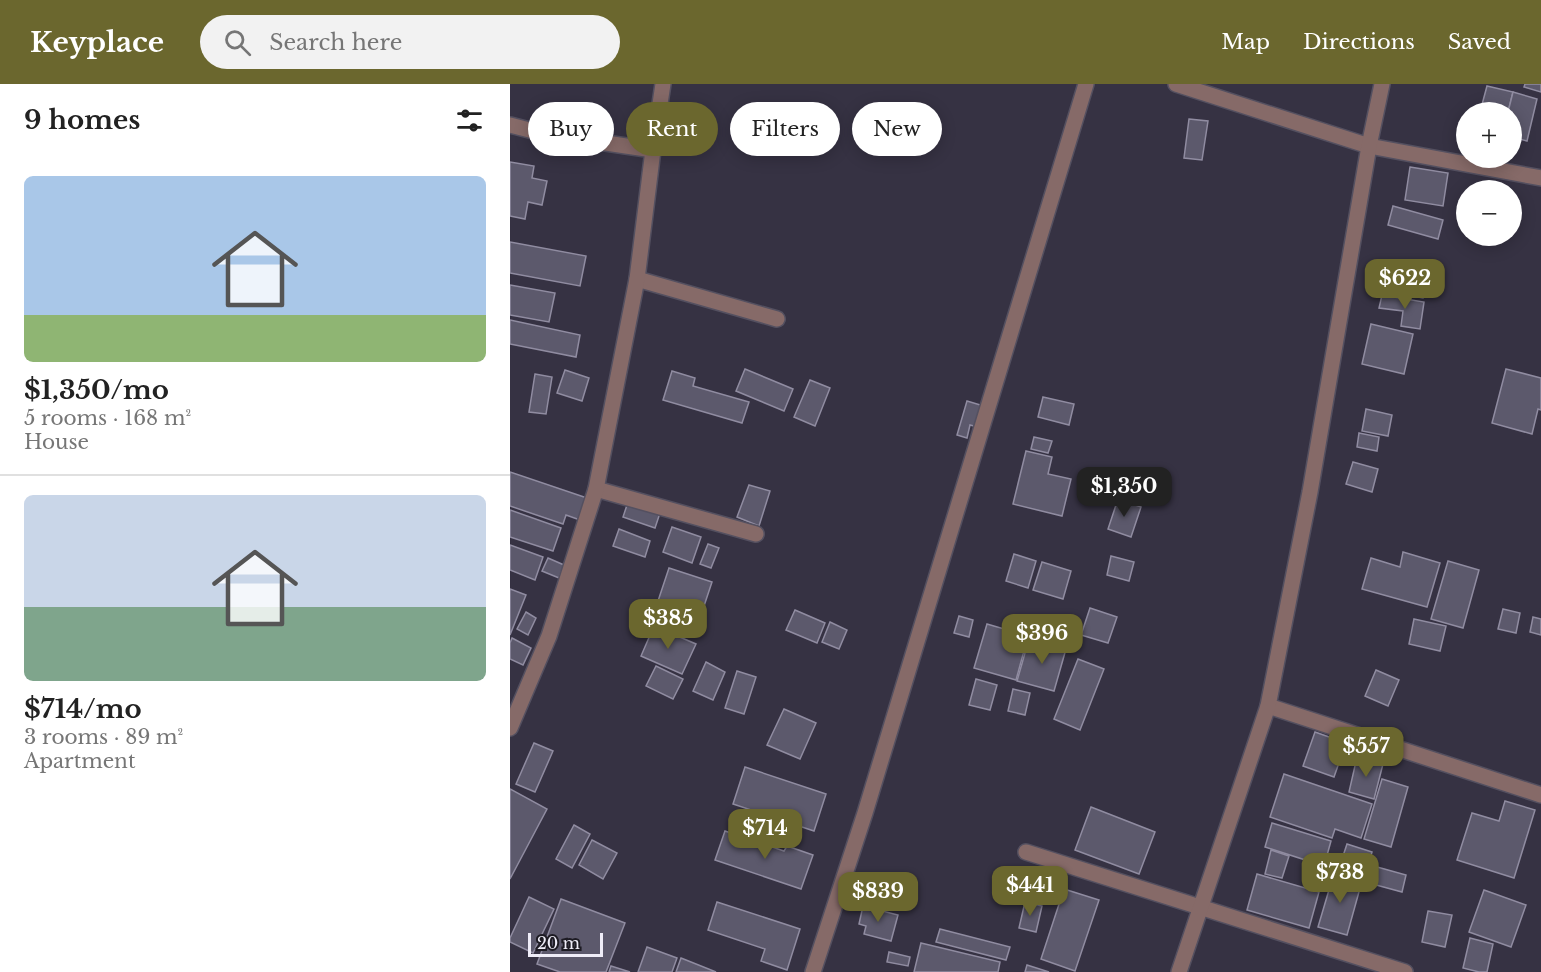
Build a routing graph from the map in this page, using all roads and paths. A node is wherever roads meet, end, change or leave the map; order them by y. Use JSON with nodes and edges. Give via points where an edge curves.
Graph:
{"nodes":[{"id":1,"x":663,"y":84,"type":"edge"},
{"id":2,"x":1086,"y":84,"type":"edge"},
{"id":3,"x":1176,"y":84,"type":"edge"},
{"id":4,"x":1382,"y":84,"type":"edge"},
{"id":5,"x":660,"y":102,"type":"edge"},
{"id":6,"x":510,"y":125,"type":"edge"},
{"id":7,"x":626,"y":146,"type":"edge"},
{"id":8,"x":1369,"y":146,"type":"junction"},
{"id":9,"x":652,"y":156,"type":"edge"},
{"id":10,"x":1541,"y":178,"type":"edge"},
{"id":11,"x":637,"y":279,"type":"junction"},
{"id":12,"x":777,"y":319,"type":"dead end"},
{"id":13,"x":596,"y":489,"type":"junction"},
{"id":14,"x":756,"y":534,"type":"dead end"},
{"id":15,"x":1268,"y":706,"type":"junction"},
{"id":16,"x":510,"y":728,"type":"edge"},
{"id":17,"x":1541,"y":795,"type":"edge"},
{"id":18,"x":1026,"y":852,"type":"dead end"},
{"id":19,"x":1201,"y":906,"type":"junction"},
{"id":20,"x":813,"y":972,"type":"edge"},
{"id":21,"x":1179,"y":972,"type":"edge"},
{"id":22,"x":1405,"y":972,"type":"edge"}],
"edges":[{"from":1,"to":5,"type":"street"},
{"from":2,"to":20,"type":"street"},
{"from":3,"to":8,"type":"street"},
{"from":4,"to":8,"type":"street"},
{"from":6,"to":7,"type":"street"},
{"from":8,"to":10,"type":"street"},
{"from":8,"to":15,"type":"street","via":[[1310,492]]},
{"from":9,"to":11,"type":"street"},
{"from":11,"to":12,"type":"street"},
{"from":11,"to":13,"type":"street"},
{"from":13,"to":14,"type":"street"},
{"from":13,"to":16,"type":"street","via":[[549,636]]},
{"from":15,"to":17,"type":"street"},
{"from":15,"to":19,"type":"street"},
{"from":18,"to":19,"type":"street"},
{"from":19,"to":21,"type":"street"},
{"from":19,"to":22,"type":"street"}]}
